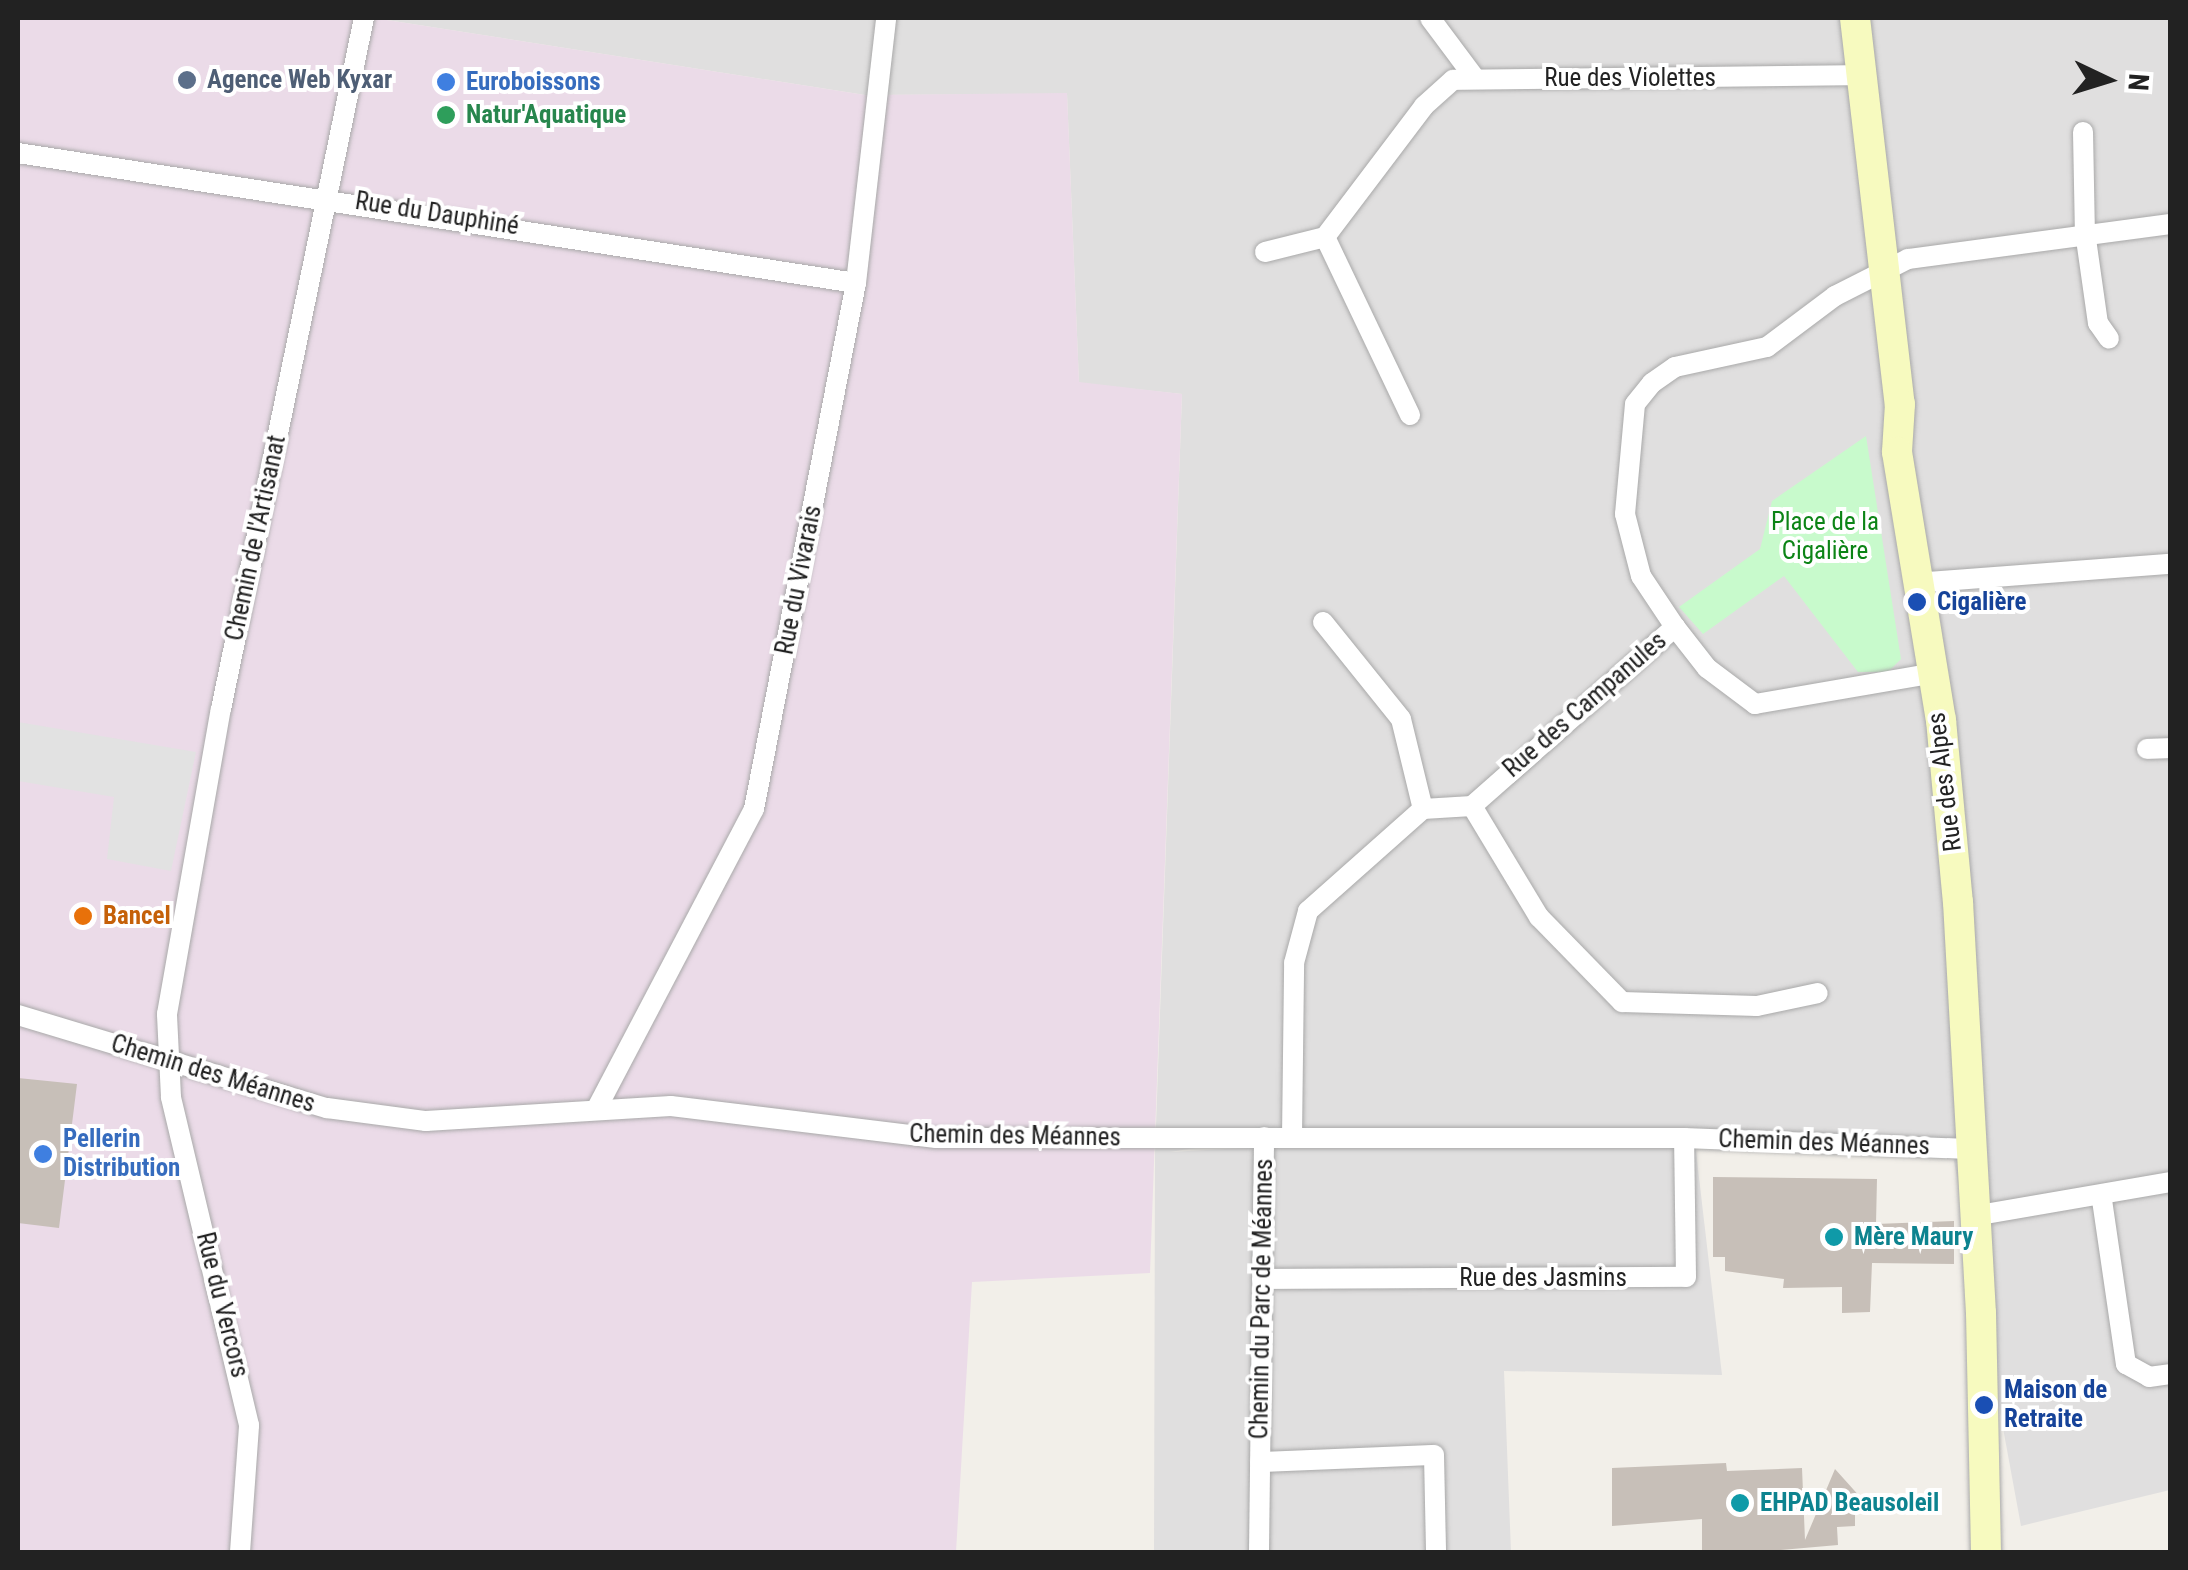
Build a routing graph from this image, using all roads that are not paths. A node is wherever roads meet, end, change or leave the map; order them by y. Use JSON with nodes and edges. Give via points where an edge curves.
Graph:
{"nodes":[{"id":1,"x":364,"y":18,"type":"edge"},
{"id":2,"x":886,"y":18,"type":"edge"},
{"id":3,"x":1430,"y":18,"type":"edge"},
{"id":4,"x":1855,"y":18,"type":"edge"},
{"id":5,"x":1859,"y":76,"type":"junction"},
{"id":6,"x":1474,"y":77,"type":"junction"},
{"id":7,"x":2083,"y":132,"type":"dead end"},
{"id":8,"x":18,"y":153,"type":"edge"},
{"id":9,"x":328,"y":195,"type":"junction"},
{"id":10,"x":2170,"y":224,"type":"edge"},
{"id":11,"x":2086,"y":232,"type":"junction"},
{"id":12,"x":1325,"y":237,"type":"junction"},
{"id":13,"x":1266,"y":252,"type":"dead end"},
{"id":14,"x":1881,"y":269,"type":"junction"},
{"id":15,"x":856,"y":283,"type":"junction"},
{"id":16,"x":2110,"y":338,"type":"dead end"},
{"id":17,"x":1410,"y":415,"type":"dead end"},
{"id":18,"x":2170,"y":564,"type":"edge"},
{"id":19,"x":1915,"y":583,"type":"junction"},
{"id":20,"x":1322,"y":622,"type":"dead end"},
{"id":21,"x":1674,"y":627,"type":"junction"},
{"id":22,"x":1928,"y":674,"type":"junction"},
{"id":23,"x":2170,"y":748,"type":"edge"},
{"id":24,"x":2147,"y":749,"type":"dead end"},
{"id":25,"x":1472,"y":806,"type":"junction"},
{"id":26,"x":1422,"y":810,"type":"junction"},
{"id":27,"x":1818,"y":993,"type":"dead end"},
{"id":28,"x":18,"y":1015,"type":"edge"},
{"id":29,"x":166,"y":1061,"type":"junction"},
{"id":30,"x":598,"y":1106,"type":"junction"},
{"id":31,"x":1264,"y":1137,"type":"junction"},
{"id":32,"x":1292,"y":1137,"type":"junction"},
{"id":33,"x":1684,"y":1138,"type":"junction"},
{"id":34,"x":1968,"y":1149,"type":"junction"},
{"id":35,"x":2170,"y":1182,"type":"edge"},
{"id":36,"x":2102,"y":1200,"type":"junction"},
{"id":37,"x":1974,"y":1216,"type":"junction"},
{"id":38,"x":1262,"y":1279,"type":"junction"},
{"id":39,"x":2170,"y":1374,"type":"edge"},
{"id":40,"x":1260,"y":1462,"type":"junction"},
{"id":41,"x":240,"y":1552,"type":"edge"},
{"id":42,"x":1259,"y":1552,"type":"edge"},
{"id":43,"x":1436,"y":1552,"type":"edge"},
{"id":44,"x":1986,"y":1552,"type":"edge"}],
"edges":[{"from":1,"to":9,"type":"street","name":"Chemin de l'Artisanat"},
{"from":2,"to":15,"type":"street","name":"Rue du Vivarais"},
{"from":3,"to":6,"type":"street"},
{"from":4,"to":5,"type":"street","name":"Rue des Alpes"},
{"from":5,"to":6,"type":"street","name":"Rue des Violettes"},
{"from":5,"to":14,"type":"street","name":"Rue des Alpes"},
{"from":6,"to":12,"type":"street","via":[[1454,80],[1424,106]]},
{"from":7,"to":11,"type":"street"},
{"from":8,"to":9,"type":"street","name":"Rue du Dauphiné"},
{"from":9,"to":15,"type":"street","name":"Rue du Dauphiné"},
{"from":9,"to":29,"type":"street","name":"Chemin de l'Artisanat","via":[[218,727]]},
{"from":10,"to":11,"type":"street"},
{"from":11,"to":14,"type":"street"},
{"from":11,"to":16,"type":"street","via":[[2098,323]]},
{"from":12,"to":13,"type":"street"},
{"from":12,"to":17,"type":"street"},
{"from":14,"to":19,"type":"street","name":"Rue des Alpes"},
{"from":14,"to":21,"type":"street","name":"Rue des Campanules","via":[[1766,348],[1675,367],[1634,404],[1625,514],[1641,576]]},
{"from":15,"to":30,"type":"street","name":"Rue du Vivarais","via":[[754,809]]},
{"from":18,"to":19,"type":"street"},
{"from":19,"to":22,"type":"street","name":"Rue des Alpes"},
{"from":20,"to":26,"type":"street","via":[[1401,718]]},
{"from":21,"to":22,"type":"street","via":[[1707,668],[1755,704]]},
{"from":21,"to":25,"type":"street","name":"Rue des Campanules"},
{"from":22,"to":34,"type":"street","name":"Rue des Alpes","via":[[1941,720],[1958,902]]},
{"from":23,"to":24,"type":"street"},
{"from":25,"to":26,"type":"street"},
{"from":25,"to":27,"type":"street","via":[[1539,917],[1622,1002],[1757,1006]]},
{"from":26,"to":32,"type":"street","via":[[1331,888],[1303,922],[1294,962]]},
{"from":28,"to":29,"type":"street","name":"Chemin des Méannes"},
{"from":29,"to":30,"type":"street","name":"Chemin des Méannes","via":[[327,1108],[426,1121]]},
{"from":29,"to":41,"type":"street","name":"Rue du Vercors","via":[[249,1425]]},
{"from":30,"to":31,"type":"street","name":"Chemin des Méannes","via":[[671,1106],[936,1138]]},
{"from":31,"to":32,"type":"street","name":"Chemin des Méannes"},
{"from":31,"to":38,"type":"street","name":"Chemin du Parc de Méannes"},
{"from":32,"to":33,"type":"street","name":"Chemin des Méannes"},
{"from":33,"to":34,"type":"street","name":"Chemin des Méannes"},
{"from":33,"to":38,"type":"street","name":"Rue des Jasmins","via":[[1686,1277]]},
{"from":34,"to":37,"type":"street","name":"Rue des Alpes"},
{"from":35,"to":36,"type":"street"},
{"from":36,"to":37,"type":"street"},
{"from":36,"to":39,"type":"street","via":[[2126,1364],[2149,1377]]},
{"from":37,"to":44,"type":"street","name":"Rue des Alpes"},
{"from":38,"to":40,"type":"street","name":"Chemin du Parc de Méannes"},
{"from":40,"to":42,"type":"street","name":"Chemin du Parc de Méannes"},
{"from":40,"to":43,"type":"street","name":"Chemin du Parc de Méannes","via":[[1434,1454]]}]}
